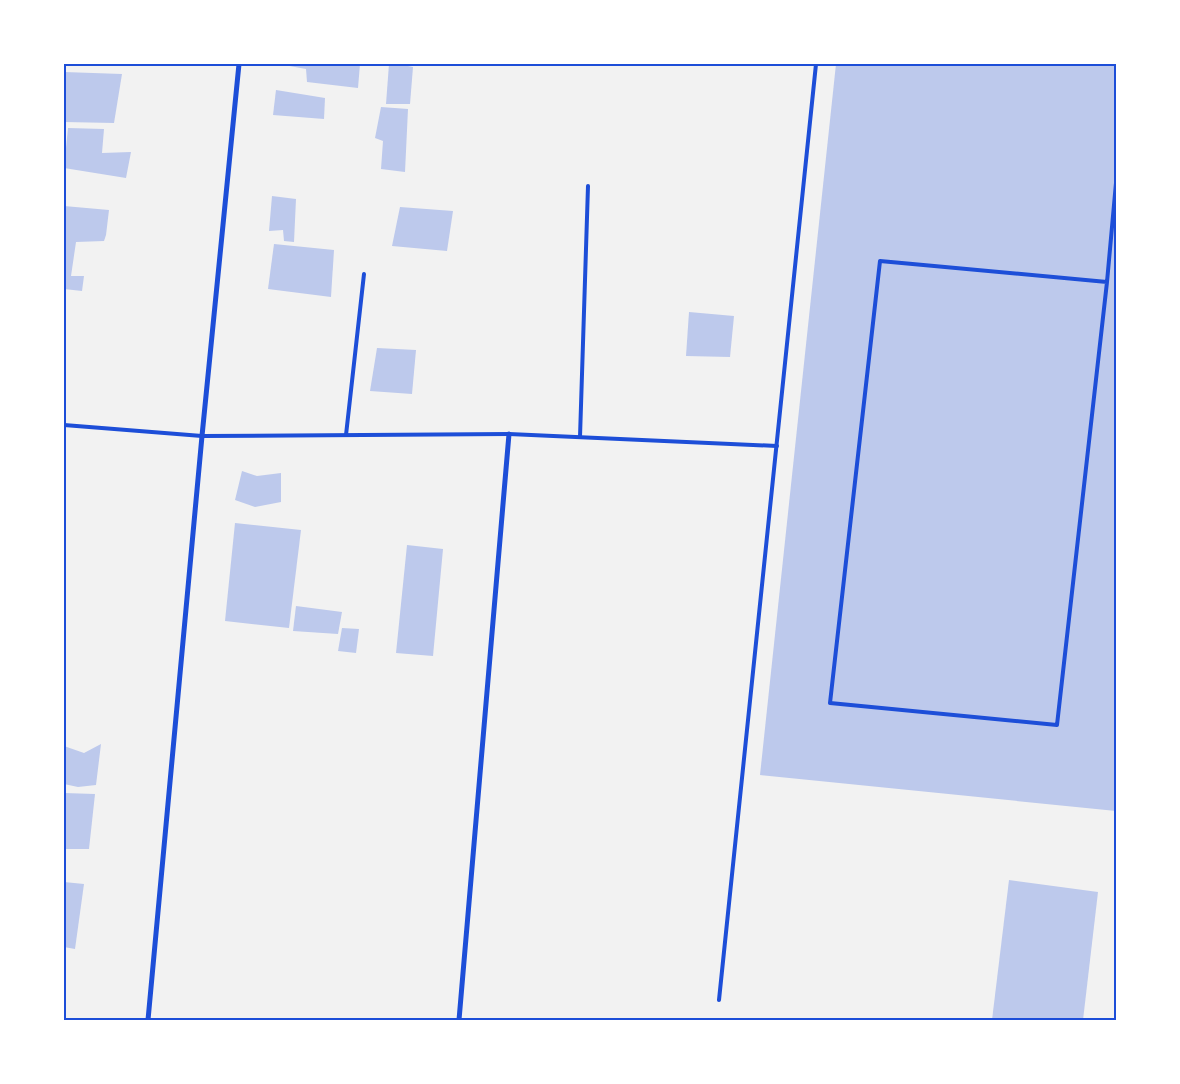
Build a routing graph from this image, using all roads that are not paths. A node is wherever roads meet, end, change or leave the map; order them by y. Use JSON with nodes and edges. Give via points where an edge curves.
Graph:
{"nodes":[{"id":1,"x":239,"y":64,"type":"edge"},
{"id":2,"x":816,"y":64,"type":"edge"},
{"id":3,"x":1116,"y":183,"type":"edge"},
{"id":4,"x":588,"y":186,"type":"dead end"},
{"id":5,"x":364,"y":274,"type":"dead end"},
{"id":6,"x":1107,"y":282,"type":"junction"},
{"id":7,"x":64,"y":425,"type":"edge"},
{"id":8,"x":509,"y":434,"type":"junction"},
{"id":9,"x":346,"y":435,"type":"junction"},
{"id":10,"x":202,"y":436,"type":"junction"},
{"id":11,"x":580,"y":437,"type":"junction"},
{"id":12,"x":777,"y":446,"type":"junction"},
{"id":13,"x":719,"y":1000,"type":"dead end"},
{"id":14,"x":148,"y":1020,"type":"edge"},
{"id":15,"x":459,"y":1020,"type":"edge"}],
"edges":[{"from":1,"to":10,"type":"street"},
{"from":2,"to":12,"type":"lane"},
{"from":3,"to":6,"type":"lane"},
{"from":4,"to":11,"type":"lane"},
{"from":5,"to":9,"type":"lane"},
{"from":6,"to":6,"type":"lane","via":[[1057,725],[830,703],[880,260]]},
{"from":7,"to":10,"type":"lane"},
{"from":8,"to":9,"type":"lane"},
{"from":8,"to":11,"type":"lane"},
{"from":8,"to":15,"type":"street"},
{"from":9,"to":10,"type":"lane"},
{"from":10,"to":14,"type":"street"},
{"from":11,"to":12,"type":"lane"},
{"from":12,"to":13,"type":"lane"}]}
